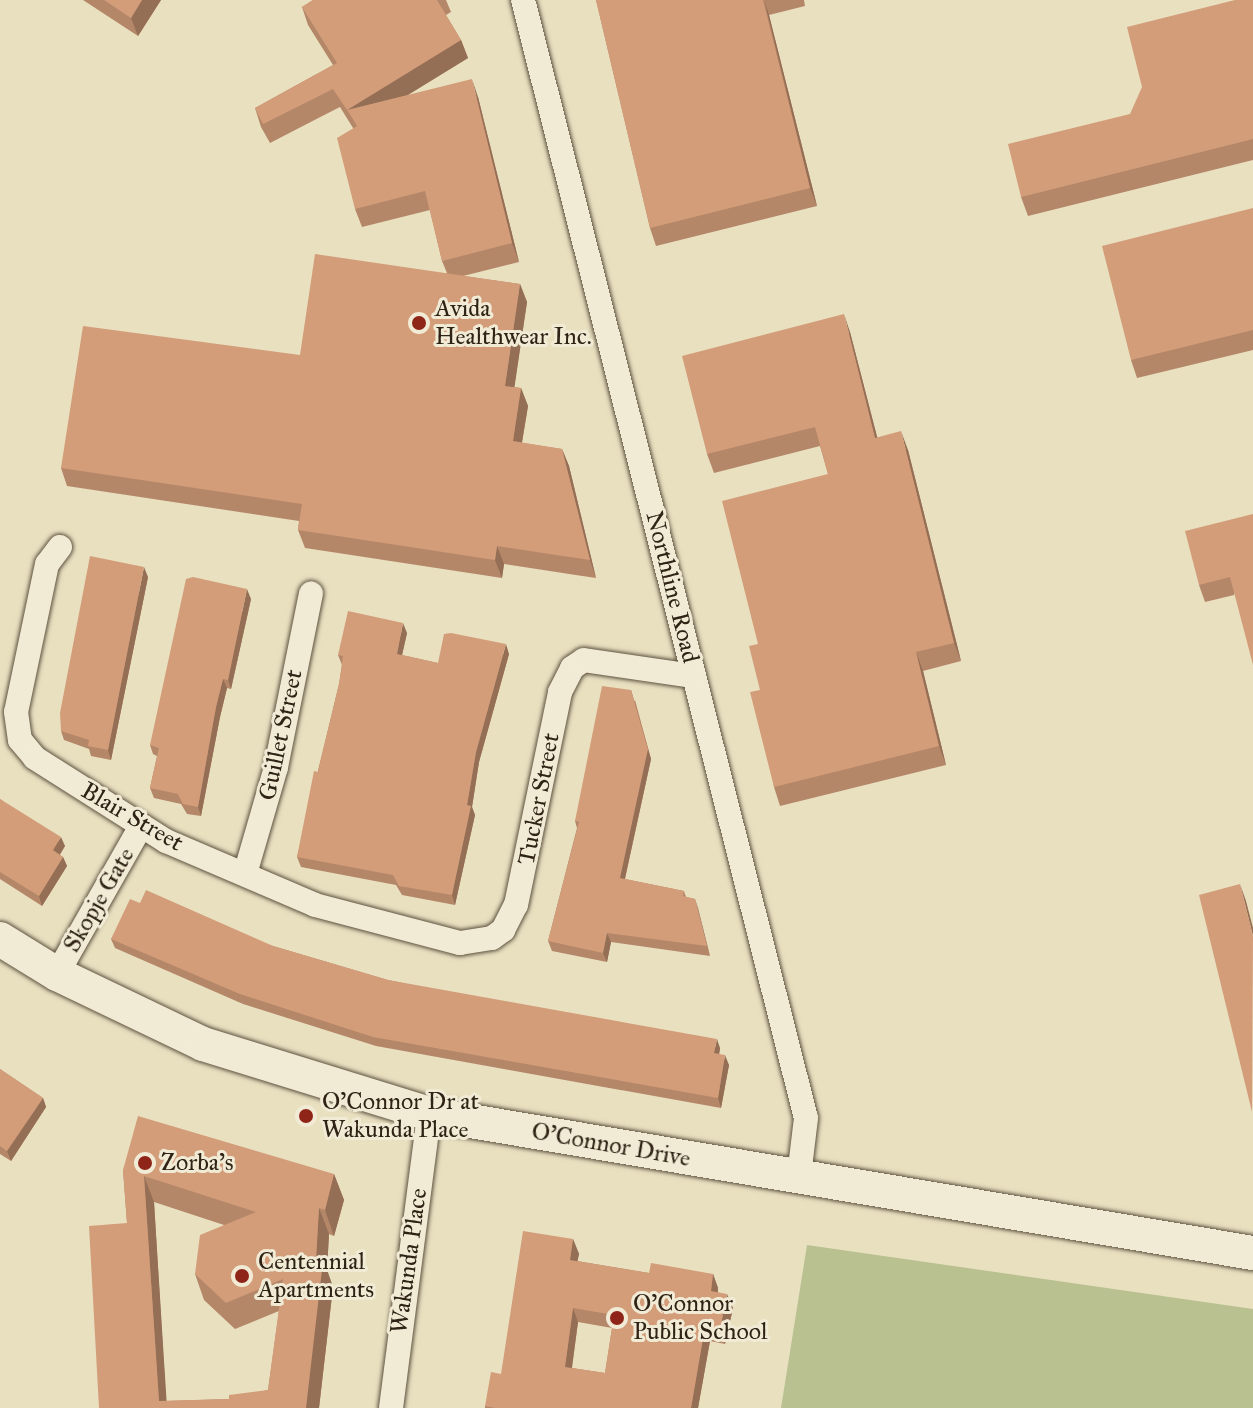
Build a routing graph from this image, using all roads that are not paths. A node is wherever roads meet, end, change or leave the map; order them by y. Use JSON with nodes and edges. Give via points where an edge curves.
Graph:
{"nodes":[{"id":1,"x":523,"y":0,"type":"edge"},
{"id":2,"x":60,"y":547,"type":"dead end"},
{"id":3,"x":311,"y":594,"type":"dead end"},
{"id":4,"x":694,"y":676,"type":"junction"},
{"id":5,"x":141,"y":826,"type":"junction"},
{"id":6,"x":245,"y":874,"type":"junction"},
{"id":7,"x":492,"y":938,"type":"joint"},
{"id":8,"x":0,"y":939,"type":"edge"},
{"id":9,"x":57,"y":974,"type":"junction"},
{"id":10,"x":429,"y":1114,"type":"junction"},
{"id":11,"x":799,"y":1176,"type":"junction"},
{"id":12,"x":1253,"y":1253,"type":"edge"},
{"id":13,"x":391,"y":1408,"type":"edge"}],
"edges":[{"from":1,"to":4,"type":"street","name":"Northline Road"},
{"from":2,"to":5,"type":"street","name":"Blair Street","via":[[47,564],[16,727],[35,758]]},
{"from":3,"to":6,"type":"street","name":"Guillet Street","via":[[276,767]]},
{"from":4,"to":7,"type":"street","name":"Tucker Street","via":[[584,660],[572,668],[560,692],[516,905],[503,930]]},
{"from":4,"to":11,"type":"street","name":"Northline Road","via":[[806,1118]]},
{"from":5,"to":6,"type":"street","name":"Blair Street"},
{"from":5,"to":9,"type":"street","name":"Skopje Gate"},
{"from":6,"to":7,"type":"street","name":"Blair Street","via":[[315,905],[364,919],[460,943]]},
{"from":8,"to":9,"type":"main road","name":"O'Connor Drive"},
{"from":9,"to":10,"type":"main road","name":"O'Connor Drive","via":[[203,1044]]},
{"from":10,"to":11,"type":"main road","name":"O'Connor Drive"},
{"from":10,"to":13,"type":"street","name":"Wakunda Place"},
{"from":11,"to":12,"type":"main road","name":"O'Connor Drive"}]}
